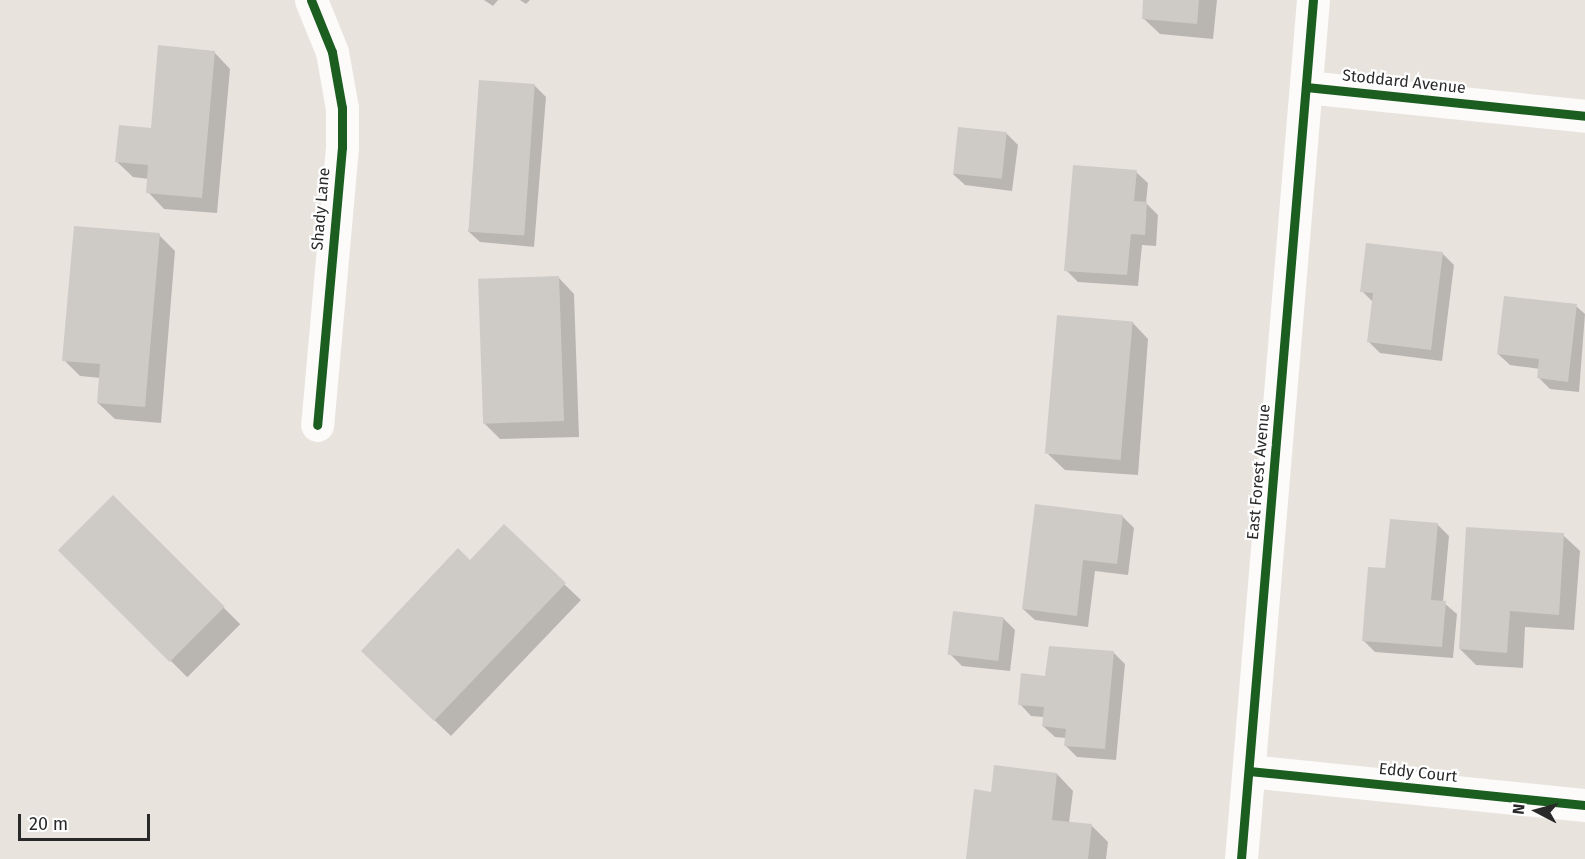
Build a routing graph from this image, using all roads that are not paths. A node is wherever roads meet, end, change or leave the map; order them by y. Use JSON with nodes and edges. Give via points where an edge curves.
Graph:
{"nodes":[{"id":1,"x":311,"y":0,"type":"edge"},
{"id":2,"x":1313,"y":0,"type":"edge"},
{"id":3,"x":1306,"y":87,"type":"junction"},
{"id":4,"x":1585,"y":116,"type":"edge"},
{"id":5,"x":317,"y":425,"type":"dead end"},
{"id":6,"x":1249,"y":771,"type":"junction"},
{"id":7,"x":1585,"y":805,"type":"edge"},
{"id":8,"x":1241,"y":859,"type":"edge"}],
"edges":[{"from":1,"to":5,"type":"street","name":"Shady Lane","via":[[332,52],[342,108],[342,147]]},
{"from":2,"to":3,"type":"street"},
{"from":3,"to":4,"type":"street","name":"Stoddard Avenue"},
{"from":3,"to":6,"type":"street","name":"East Forest Avenue"},
{"from":6,"to":7,"type":"street","name":"Eddy Court"},
{"from":6,"to":8,"type":"street","name":"East Forest Avenue"}]}
